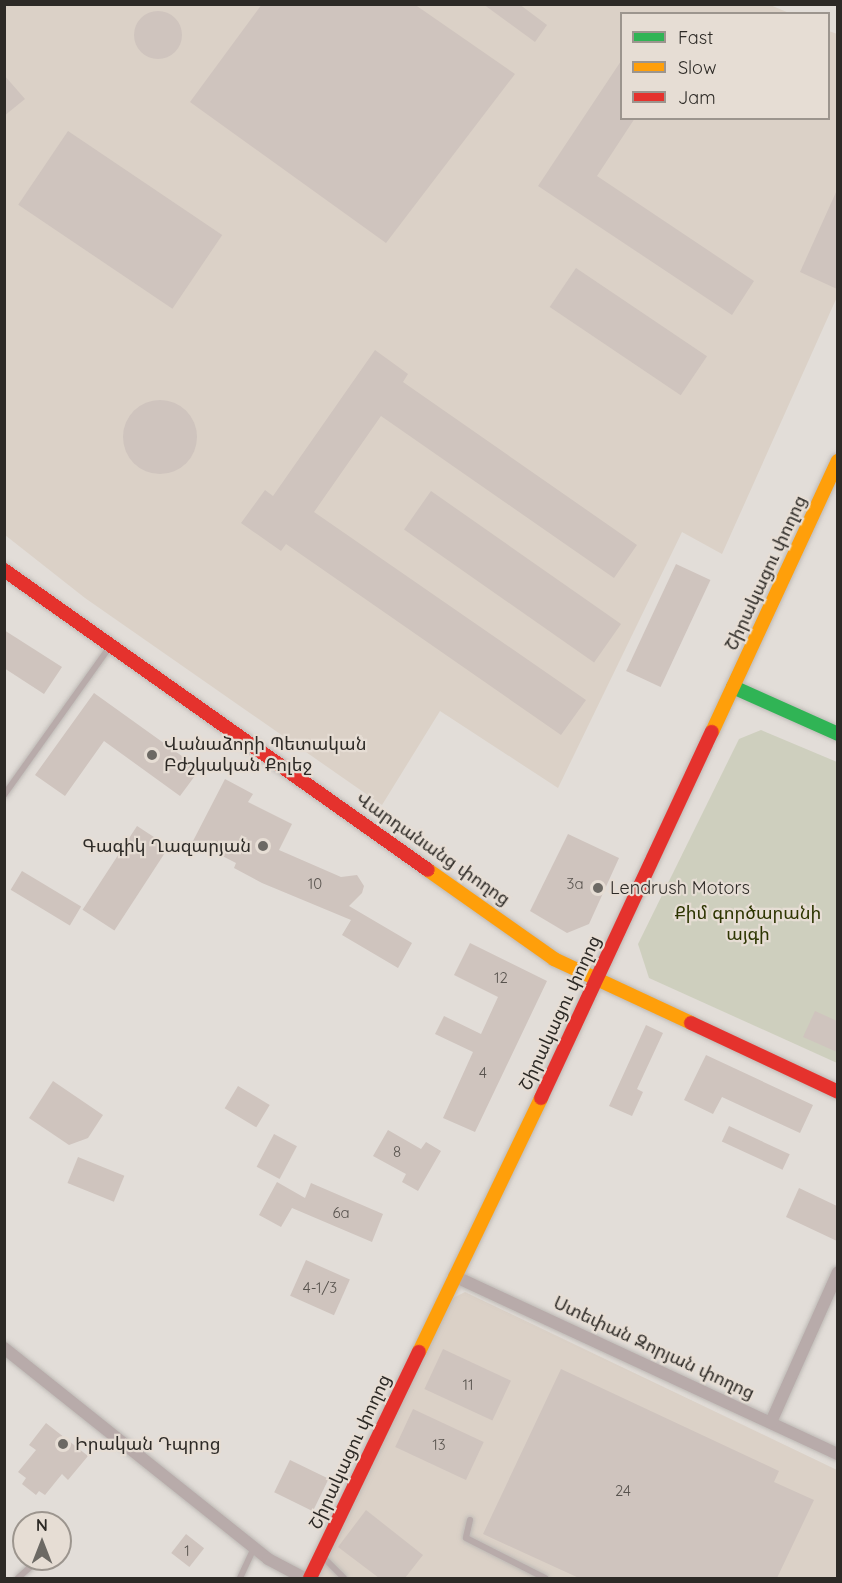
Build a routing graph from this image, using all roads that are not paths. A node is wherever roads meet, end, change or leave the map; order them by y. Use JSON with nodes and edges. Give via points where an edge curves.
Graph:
{"nodes":[{"id":1,"x":837,"y":461,"type":"edge"},
{"id":2,"x":4,"y":570,"type":"edge"},
{"id":3,"x":111,"y":645,"type":"junction"},
{"id":4,"x":733,"y":687,"type":"junction"},
{"id":5,"x":837,"y":734,"type":"edge"},
{"id":6,"x":4,"y":795,"type":"edge"},
{"id":7,"x":598,"y":980,"type":"junction"},
{"id":8,"x":837,"y":1092,"type":"edge"},
{"id":9,"x":837,"y":1272,"type":"edge"},
{"id":10,"x":454,"y":1276,"type":"junction"},
{"id":11,"x":4,"y":1348,"type":"edge"},
{"id":12,"x":771,"y":1422,"type":"junction"},
{"id":13,"x":837,"y":1454,"type":"edge"},
{"id":14,"x":470,"y":1520,"type":"dead end"},
{"id":15,"x":254,"y":1548,"type":"junction"},
{"id":16,"x":321,"y":1555,"type":"junction"},
{"id":17,"x":240,"y":1578,"type":"edge"},
{"id":18,"x":304,"y":1578,"type":"edge"},
{"id":19,"x":310,"y":1578,"type":"edge"},
{"id":20,"x":344,"y":1578,"type":"edge"},
{"id":21,"x":545,"y":1578,"type":"edge"}],
"edges":[{"from":1,"to":4,"type":"street","name":"Շիրակացու փողոց"},
{"from":2,"to":3,"type":"street","name":"Վարդանանց փողոց"},
{"from":3,"to":6,"type":"lane"},
{"from":3,"to":7,"type":"street","name":"Վարդանանց փողոց","via":[[554,958]]},
{"from":4,"to":5,"type":"street"},
{"from":4,"to":7,"type":"street","name":"Շիրակացու փողոց"},
{"from":7,"to":8,"type":"street","name":"Վարդանանց փողոց"},
{"from":7,"to":10,"type":"street","name":"Շիրակացու փողոց"},
{"from":9,"to":12,"type":"street"},
{"from":10,"to":12,"type":"street","name":"Ստեփան Զորյան փողոց"},
{"from":10,"to":16,"type":"street","name":"Շիրակացու փողոց"},
{"from":11,"to":15,"type":"street"},
{"from":12,"to":13,"type":"street","name":"Ստեփան Զորյան փողոց"},
{"from":14,"to":21,"type":"lane","via":[[466,1538]]},
{"from":15,"to":17,"type":"lane"},
{"from":15,"to":18,"type":"street"},
{"from":16,"to":19,"type":"street","name":"Շիրակացու փողոց"},
{"from":16,"to":20,"type":"lane"}]}
